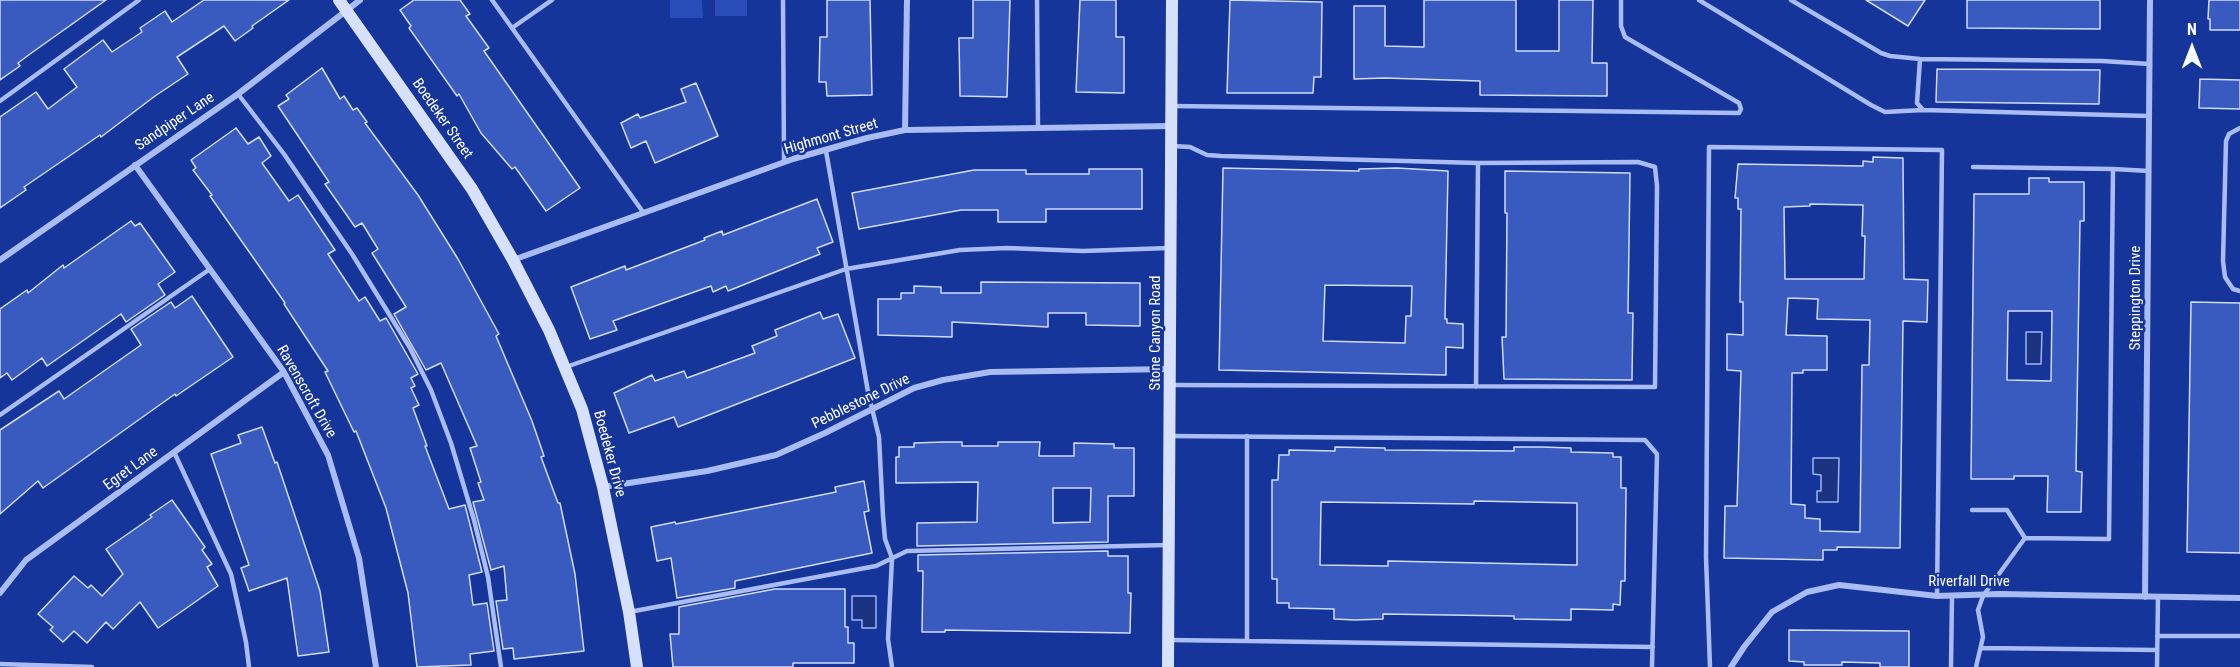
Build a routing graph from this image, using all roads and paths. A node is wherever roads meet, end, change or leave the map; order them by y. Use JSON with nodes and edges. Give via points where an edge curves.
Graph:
{"nodes":[{"id":1,"x":139,"y":0,"type":"edge"},
{"id":2,"x":360,"y":0,"type":"edge"},
{"id":3,"x":492,"y":0,"type":"edge"},
{"id":4,"x":552,"y":0,"type":"edge"},
{"id":5,"x":783,"y":0,"type":"edge"},
{"id":6,"x":907,"y":0,"type":"edge"},
{"id":7,"x":1037,"y":0,"type":"edge"},
{"id":8,"x":1172,"y":0,"type":"edge"},
{"id":9,"x":1621,"y":0,"type":"edge"},
{"id":10,"x":1699,"y":0,"type":"edge"},
{"id":11,"x":1791,"y":0,"type":"edge"},
{"id":12,"x":2150,"y":0,"type":"edge"},
{"id":13,"x":343,"y":5,"type":"edge"},
{"id":14,"x":512,"y":28,"type":"junction"},
{"id":15,"x":1920,"y":59,"type":"junction"},
{"id":16,"x":2150,"y":64,"type":"junction"},
{"id":17,"x":238,"y":94,"type":"junction"},
{"id":18,"x":0,"y":101,"type":"edge"},
{"id":19,"x":1172,"y":106,"type":"junction"},
{"id":20,"x":1923,"y":110,"type":"junction"},
{"id":21,"x":2149,"y":116,"type":"junction"},
{"id":22,"x":1172,"y":126,"type":"junction"},
{"id":23,"x":1038,"y":127,"type":"junction"},
{"id":24,"x":2240,"y":128,"type":"edge"},
{"id":25,"x":905,"y":130,"type":"junction"},
{"id":26,"x":1172,"y":146,"type":"junction"},
{"id":27,"x":826,"y":151,"type":"junction"},
{"id":28,"x":784,"y":162,"type":"junction"},
{"id":29,"x":1478,"y":163,"type":"junction"},
{"id":30,"x":135,"y":165,"type":"junction"},
{"id":31,"x":1973,"y":167,"type":"dead end"},
{"id":32,"x":2113,"y":169,"type":"junction"},
{"id":33,"x":2149,"y":171,"type":"junction"},
{"id":34,"x":643,"y":212,"type":"junction"},
{"id":35,"x":1172,"y":248,"type":"junction"},
{"id":36,"x":0,"y":260,"type":"edge"},
{"id":37,"x":513,"y":260,"type":"junction"},
{"id":38,"x":210,"y":269,"type":"junction"},
{"id":39,"x":846,"y":269,"type":"junction"},
{"id":40,"x":2240,"y":291,"type":"edge"},
{"id":41,"x":565,"y":367,"type":"junction"},
{"id":42,"x":1171,"y":369,"type":"junction"},
{"id":43,"x":284,"y":372,"type":"junction"},
{"id":44,"x":1171,"y":385,"type":"junction"},
{"id":45,"x":1476,"y":387,"type":"junction"},
{"id":46,"x":872,"y":408,"type":"junction"},
{"id":47,"x":0,"y":415,"type":"edge"},
{"id":48,"x":1171,"y":436,"type":"junction"},
{"id":49,"x":1247,"y":436,"type":"junction"},
{"id":50,"x":174,"y":452,"type":"junction"},
{"id":51,"x":603,"y":487,"type":"junction"},
{"id":52,"x":1972,"y":510,"type":"dead end"},
{"id":53,"x":2025,"y":538,"type":"junction"},
{"id":54,"x":1169,"y":545,"type":"junction"},
{"id":55,"x":892,"y":558,"type":"junction"},
{"id":56,"x":0,"y":592,"type":"edge"},
{"id":57,"x":1937,"y":596,"type":"junction"},
{"id":58,"x":1952,"y":596,"type":"junction"},
{"id":59,"x":1983,"y":596,"type":"junction"},
{"id":60,"x":2145,"y":597,"type":"junction"},
{"id":61,"x":2158,"y":597,"type":"junction"},
{"id":62,"x":2240,"y":598,"type":"edge"},
{"id":63,"x":630,"y":612,"type":"junction"},
{"id":64,"x":2157,"y":636,"type":"junction"},
{"id":65,"x":2240,"y":636,"type":"edge"},
{"id":66,"x":1168,"y":640,"type":"junction"},
{"id":67,"x":1247,"y":641,"type":"junction"},
{"id":68,"x":1653,"y":647,"type":"junction"},
{"id":69,"x":1981,"y":648,"type":"junction"},
{"id":70,"x":2157,"y":650,"type":"junction"},
{"id":71,"x":0,"y":664,"type":"edge"},
{"id":72,"x":92,"y":667,"type":"edge"},
{"id":73,"x":249,"y":667,"type":"edge"},
{"id":74,"x":376,"y":667,"type":"edge"},
{"id":75,"x":501,"y":667,"type":"edge"},
{"id":76,"x":638,"y":667,"type":"edge"},
{"id":77,"x":892,"y":667,"type":"edge"},
{"id":78,"x":1168,"y":667,"type":"edge"},
{"id":79,"x":1652,"y":667,"type":"edge"},
{"id":80,"x":1710,"y":667,"type":"edge"},
{"id":81,"x":1731,"y":667,"type":"edge"},
{"id":82,"x":1951,"y":667,"type":"edge"},
{"id":83,"x":1976,"y":667,"type":"edge"},
{"id":84,"x":2157,"y":667,"type":"edge"}],
"edges":[{"from":1,"to":18,"type":"lane"},
{"from":2,"to":13,"type":"street","name":"Sandpiper Lane"},
{"from":3,"to":14,"type":"lane"},
{"from":4,"to":14,"type":"lane"},
{"from":5,"to":28,"type":"lane"},
{"from":6,"to":25,"type":"street"},
{"from":7,"to":23,"type":"lane"},
{"from":8,"to":19,"type":"street","name":"Stone Canyon Road"},
{"from":9,"to":19,"type":"lane","via":[[1625,37],[1739,103],[1739,112]]},
{"from":10,"to":20,"type":"lane","via":[[1874,107],[1885,112]]},
{"from":11,"to":15,"type":"lane","via":[[1881,53]]},
{"from":12,"to":16,"type":"street","name":"Steppington Drive"},
{"from":13,"to":17,"type":"street","name":"Sandpiper Lane"},
{"from":13,"to":37,"type":"street","name":"Boedeker Street","via":[[472,189]]},
{"from":14,"to":34,"type":"lane"},
{"from":15,"to":16,"type":"lane"},
{"from":15,"to":20,"type":"lane","via":[[1917,103]]},
{"from":16,"to":21,"type":"street","name":"Steppington Drive"},
{"from":17,"to":30,"type":"street","name":"Sandpiper Lane"},
{"from":17,"to":75,"type":"lane","via":[[352,254],[431,390],[474,520],[488,577]]},
{"from":19,"to":22,"type":"street","name":"Stone Canyon Road"},
{"from":20,"to":21,"type":"lane"},
{"from":21,"to":33,"type":"street","name":"Steppington Drive"},
{"from":22,"to":23,"type":"street","name":"Highmont Street"},
{"from":22,"to":26,"type":"street","name":"Stone Canyon Road"},
{"from":23,"to":25,"type":"street","name":"Highmont Street"},
{"from":24,"to":40,"type":"lane","via":[[2229,134],[2226,141],[2223,261],[2225,277],[2233,289]]},
{"from":25,"to":27,"type":"street","name":"Highmont Street"},
{"from":26,"to":29,"type":"lane","via":[[1221,156]]},
{"from":26,"to":35,"type":"street","name":"Stone Canyon Road"},
{"from":27,"to":28,"type":"street","name":"Highmont Street"},
{"from":27,"to":39,"type":"lane"},
{"from":28,"to":34,"type":"street","name":"Highmont Street"},
{"from":29,"to":45,"type":"lane"},
{"from":29,"to":45,"type":"lane","via":[[1638,162],[1655,167],[1657,221],[1655,387]]},
{"from":30,"to":36,"type":"street","name":"Sandpiper Lane"},
{"from":30,"to":38,"type":"street","name":"Ravenscroft Drive"},
{"from":31,"to":32,"type":"lane"},
{"from":32,"to":33,"type":"lane"},
{"from":32,"to":53,"type":"lane","via":[[2109,539]]},
{"from":33,"to":60,"type":"street","name":"Steppington Drive"},
{"from":34,"to":37,"type":"street","name":"Highmont Street"},
{"from":35,"to":39,"type":"lane","via":[[960,250]]},
{"from":35,"to":42,"type":"street","name":"Stone Canyon Road"},
{"from":37,"to":41,"type":"street","name":"Boedeker Drive"},
{"from":38,"to":43,"type":"street","name":"Ravenscroft Drive"},
{"from":38,"to":47,"type":"lane"},
{"from":39,"to":41,"type":"lane"},
{"from":39,"to":46,"type":"lane"},
{"from":41,"to":51,"type":"street","name":"Boedeker Drive","via":[[582,409]]},
{"from":42,"to":44,"type":"street","name":"Stone Canyon Road"},
{"from":42,"to":46,"type":"street","name":"Pebblestone Drive","via":[[990,372],[923,385]]},
{"from":43,"to":50,"type":"street","name":"Egret Lane"},
{"from":43,"to":74,"type":"street","name":"Ravenscroft Drive","via":[[328,455],[359,558]]},
{"from":44,"to":45,"type":"lane"},
{"from":44,"to":48,"type":"street","name":"Stone Canyon Road"},
{"from":46,"to":51,"type":"street","name":"Pebblestone Drive","via":[[776,455],[707,471]]},
{"from":46,"to":55,"type":"lane","via":[[879,437],[885,539]]},
{"from":48,"to":49,"type":"lane"},
{"from":48,"to":54,"type":"street","name":"Stone Canyon Road"},
{"from":49,"to":67,"type":"lane"},
{"from":49,"to":68,"type":"lane","via":[[1645,440],[1657,454]]},
{"from":50,"to":56,"type":"street","name":"Egret Lane","via":[[26,560]]},
{"from":50,"to":73,"type":"lane","via":[[231,574]]},
{"from":51,"to":63,"type":"street","name":"Boedeker Drive"},
{"from":52,"to":53,"type":"lane","via":[[2007,510]]},
{"from":53,"to":59,"type":"lane"},
{"from":54,"to":55,"type":"lane","via":[[907,551]]},
{"from":54,"to":66,"type":"street","name":"Stone Canyon Road"},
{"from":55,"to":63,"type":"lane","via":[[876,566]]},
{"from":55,"to":77,"type":"lane","via":[[888,639]]},
{"from":57,"to":58,"type":"street","name":"Riverfall Drive"},
{"from":57,"to":80,"type":"lane","via":[[1942,150],[1709,147],[1706,557]]},
{"from":57,"to":81,"type":"street","name":"Riverfall Drive","via":[[1839,585],[1807,592],[1772,612]]},
{"from":58,"to":59,"type":"street","name":"Riverfall Drive"},
{"from":58,"to":82,"type":"lane"},
{"from":59,"to":60,"type":"street","name":"Riverfall Drive"},
{"from":59,"to":69,"type":"lane","via":[[1978,610]]},
{"from":60,"to":61,"type":"street","name":"Riverfall Drive"},
{"from":61,"to":62,"type":"street","name":"Riverfall Drive"},
{"from":61,"to":64,"type":"lane"},
{"from":63,"to":76,"type":"street","name":"Boedeker Drive"},
{"from":64,"to":65,"type":"lane"},
{"from":64,"to":70,"type":"lane"},
{"from":66,"to":67,"type":"lane"},
{"from":66,"to":78,"type":"street","name":"Stone Canyon Road"},
{"from":67,"to":68,"type":"lane"},
{"from":68,"to":79,"type":"lane"},
{"from":69,"to":70,"type":"lane"},
{"from":69,"to":83,"type":"lane"},
{"from":70,"to":84,"type":"lane"},
{"from":71,"to":72,"type":"lane"}]}
